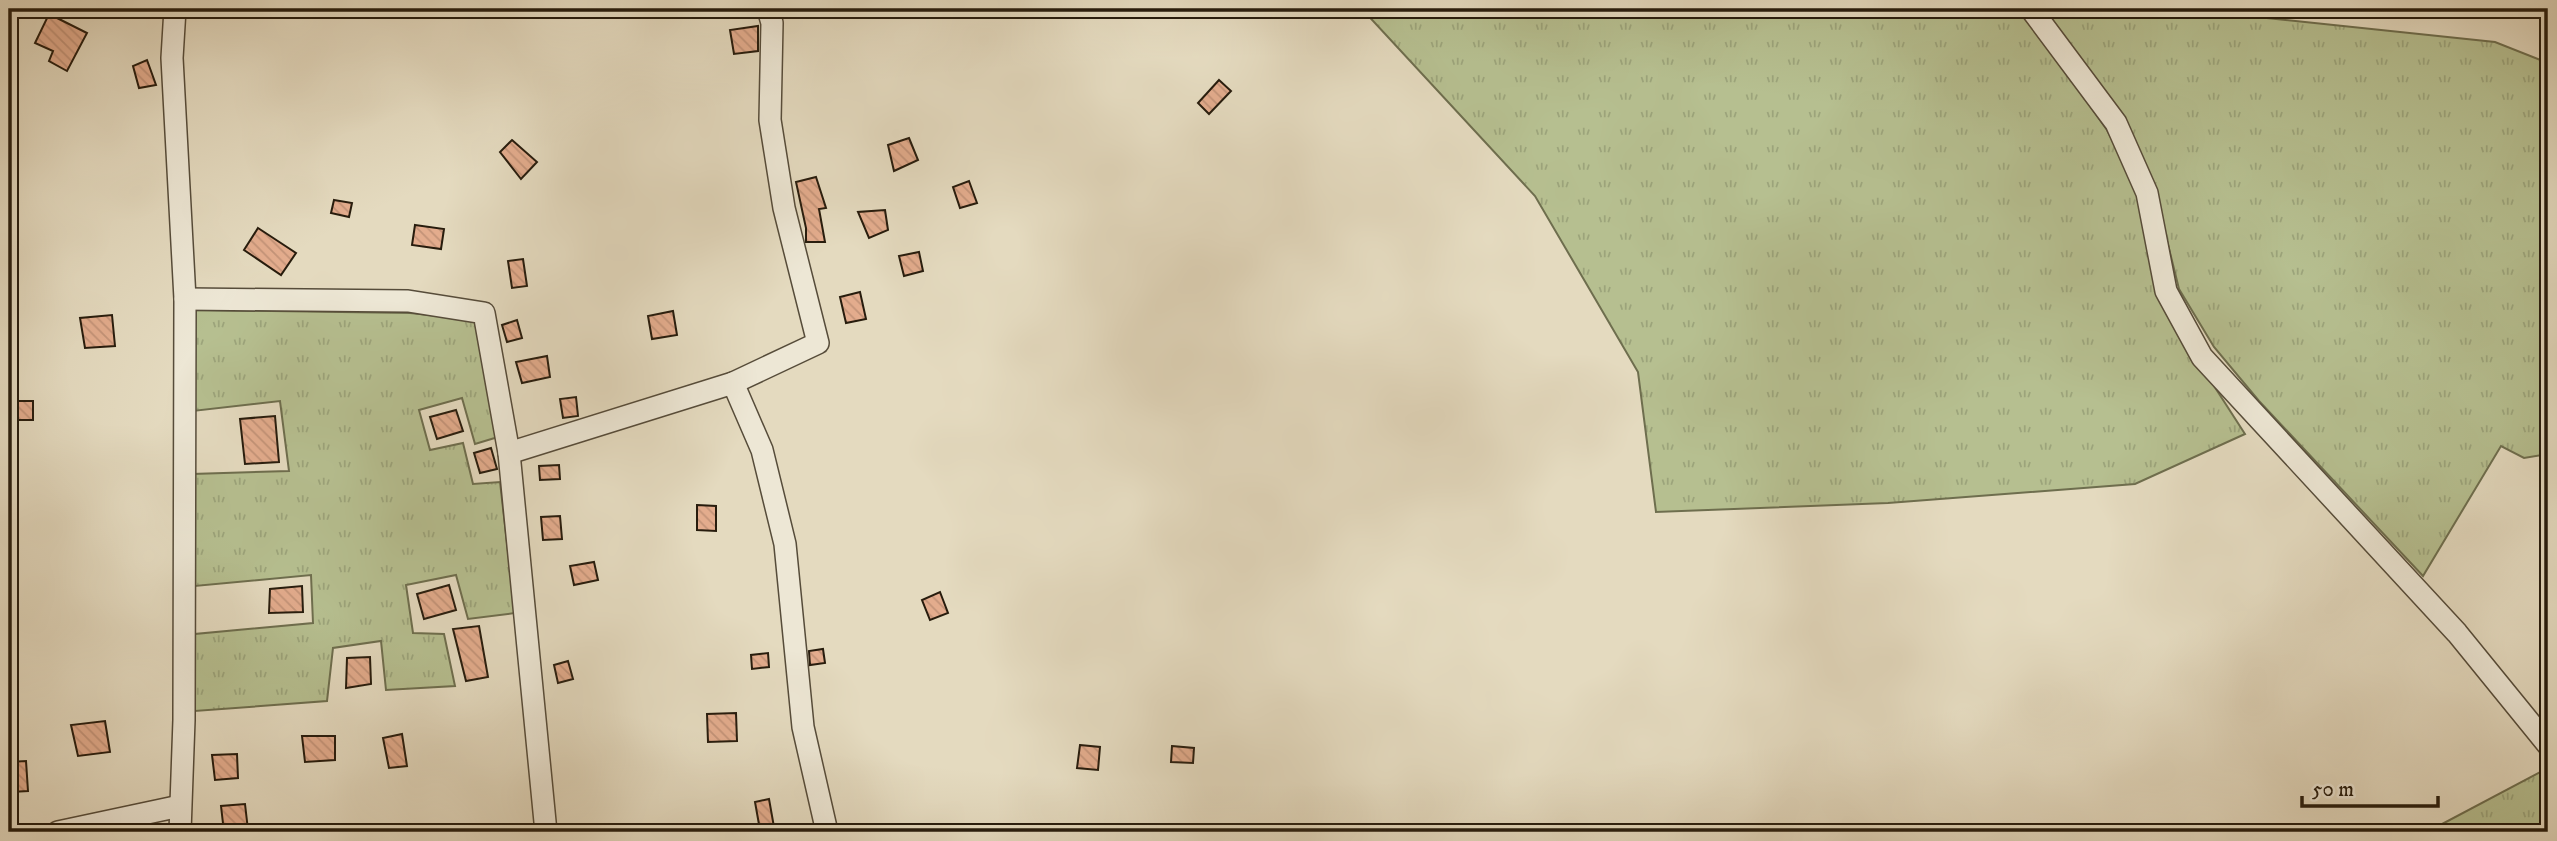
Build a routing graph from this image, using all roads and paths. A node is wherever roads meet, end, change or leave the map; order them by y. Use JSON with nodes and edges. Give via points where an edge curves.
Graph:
{"nodes":[{"id":1,"x":175,"y":9,"type":"edge"},
{"id":2,"x":768,"y":9,"type":"edge"},
{"id":3,"x":2031,"y":9,"type":"edge"},
{"id":4,"x":185,"y":299,"type":"junction"},
{"id":5,"x":733,"y":383,"type":"junction"},
{"id":6,"x":509,"y":453,"type":"junction"},
{"id":7,"x":2548,"y":745,"type":"edge"},
{"id":8,"x":180,"y":806,"type":"junction"},
{"id":9,"x":58,"y":832,"type":"edge"},
{"id":10,"x":180,"y":832,"type":"edge"},
{"id":11,"x":546,"y":832,"type":"edge"},
{"id":12,"x":827,"y":832,"type":"edge"}],
"edges":[{"from":1,"to":4,"type":"street","via":[[172,58]]},
{"from":2,"to":5,"type":"street","via":[[772,23],[770,120],[784,208],[818,343]]},
{"from":3,"to":7,"type":"street","via":[[2116,124],[2147,193],[2166,291],[2203,357],[2458,634]]},
{"from":4,"to":6,"type":"street","via":[[408,301],[484,313]]},
{"from":4,"to":8,"type":"street"},
{"from":5,"to":6,"type":"street"},
{"from":5,"to":12,"type":"street","via":[[762,450],[785,544],[803,727]]},
{"from":6,"to":11,"type":"street"},
{"from":8,"to":9,"type":"street"},
{"from":8,"to":10,"type":"street"}]}
